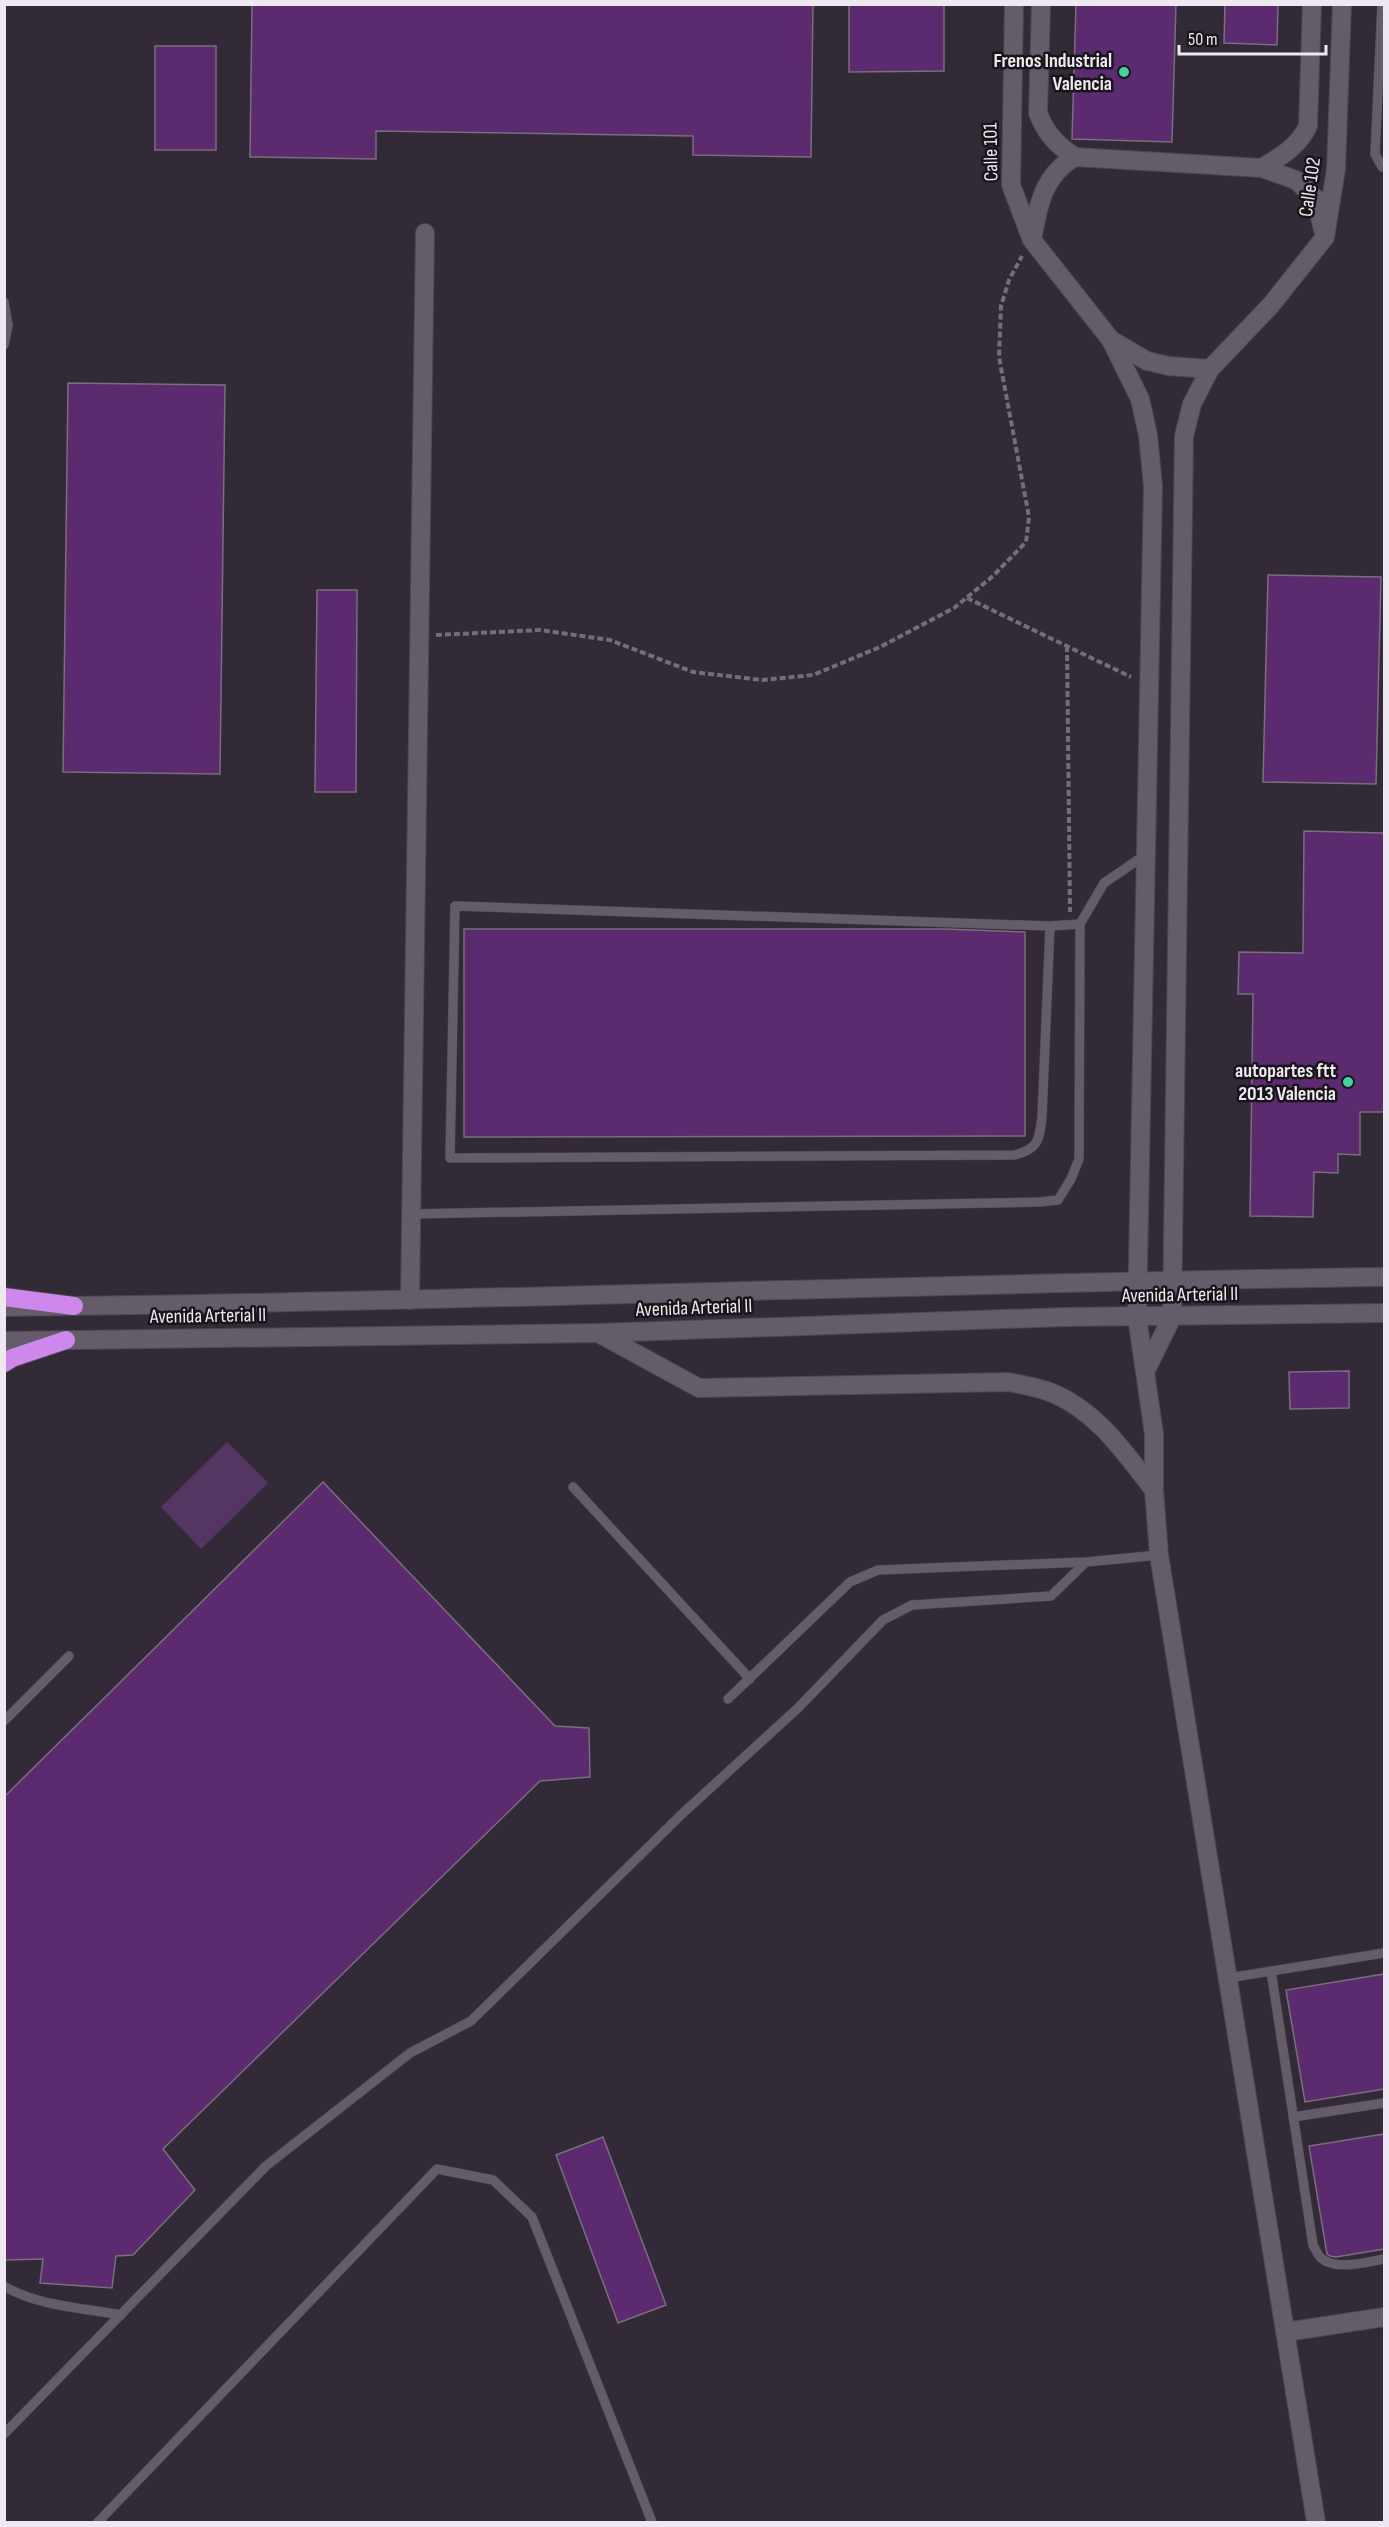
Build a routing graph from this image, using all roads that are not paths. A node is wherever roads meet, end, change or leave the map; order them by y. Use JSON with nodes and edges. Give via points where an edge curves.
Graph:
{"nodes":[{"id":1,"x":1014,"y":4,"type":"edge"},
{"id":2,"x":1041,"y":4,"type":"edge"},
{"id":3,"x":1312,"y":4,"type":"edge"},
{"id":4,"x":1342,"y":4,"type":"edge"},
{"id":5,"x":1382,"y":4,"type":"edge"},
{"id":6,"x":1075,"y":157,"type":"junction"},
{"id":7,"x":1384,"y":167,"type":"edge"},
{"id":8,"x":1262,"y":168,"type":"junction"},
{"id":9,"x":425,"y":233,"type":"dead end"},
{"id":10,"x":1325,"y":237,"type":"junction"},
{"id":11,"x":1032,"y":240,"type":"junction"},
{"id":12,"x":4,"y":302,"type":"edge"},
{"id":13,"x":1111,"y":340,"type":"junction"},
{"id":14,"x":4,"y":345,"type":"edge"},
{"id":15,"x":1210,"y":369,"type":"junction"},
{"id":16,"x":1145,"y":855,"type":"junction"},
{"id":17,"x":1075,"y":925,"type":"junction"},
{"id":18,"x":1050,"y":926,"type":"junction"},
{"id":19,"x":411,"y":1214,"type":"junction"},
{"id":20,"x":1384,"y":1277,"type":"edge"},
{"id":21,"x":1171,"y":1280,"type":"junction"},
{"id":22,"x":1136,"y":1281,"type":"junction"},
{"id":23,"x":4,"y":1297,"type":"edge"},
{"id":24,"x":410,"y":1300,"type":"junction"},
{"id":25,"x":74,"y":1306,"type":"junction"},
{"id":26,"x":4,"y":1307,"type":"edge"},
{"id":27,"x":1384,"y":1313,"type":"edge"},
{"id":28,"x":1137,"y":1317,"type":"junction"},
{"id":29,"x":1172,"y":1317,"type":"junction"},
{"id":30,"x":598,"y":1333,"type":"junction"},
{"id":31,"x":66,"y":1340,"type":"junction"},
{"id":32,"x":4,"y":1341,"type":"edge"},
{"id":33,"x":4,"y":1363,"type":"edge"},
{"id":34,"x":1145,"y":1372,"type":"junction"},
{"id":35,"x":573,"y":1487,"type":"dead end"},
{"id":36,"x":1154,"y":1490,"type":"junction"},
{"id":37,"x":1159,"y":1555,"type":"junction"},
{"id":38,"x":1086,"y":1562,"type":"junction"},
{"id":39,"x":69,"y":1656,"type":"dead end"},
{"id":40,"x":750,"y":1679,"type":"junction"},
{"id":41,"x":728,"y":1700,"type":"dead end"},
{"id":42,"x":4,"y":1721,"type":"edge"},
{"id":43,"x":1384,"y":1953,"type":"edge"},
{"id":44,"x":1271,"y":1971,"type":"junction"},
{"id":45,"x":1228,"y":1978,"type":"junction"},
{"id":46,"x":1384,"y":2103,"type":"edge"},
{"id":47,"x":1293,"y":2117,"type":"junction"},
{"id":48,"x":1384,"y":2259,"type":"edge"},
{"id":49,"x":4,"y":2286,"type":"edge"},
{"id":50,"x":121,"y":2315,"type":"junction"},
{"id":51,"x":1384,"y":2317,"type":"edge"},
{"id":52,"x":1286,"y":2332,"type":"junction"},
{"id":53,"x":4,"y":2434,"type":"edge"},
{"id":54,"x":98,"y":2523,"type":"edge"},
{"id":55,"x":652,"y":2523,"type":"edge"},
{"id":56,"x":1316,"y":2523,"type":"edge"}],
"edges":[{"from":1,"to":11,"type":"street","name":"Calle 101","via":[[1011,185]]},
{"from":2,"to":6,"type":"street","via":[[1038,113],[1057,145]]},
{"from":3,"to":8,"type":"street","name":"Calle 102","via":[[1308,126],[1293,149]]},
{"from":4,"to":10,"type":"street","name":"Calle 102","via":[[1336,169]]},
{"from":5,"to":7,"type":"lane","via":[[1375,154]]},
{"from":6,"to":8,"type":"street"},
{"from":6,"to":11,"type":"street","via":[[1060,166],[1038,202]]},
{"from":8,"to":10,"type":"street","via":[[1296,180],[1316,199]]},
{"from":9,"to":19,"type":"street"},
{"from":10,"to":15,"type":"street","name":"Calle 102","via":[[1271,305]]},
{"from":11,"to":13,"type":"street","name":"Calle 101"},
{"from":12,"to":14,"type":"lane","via":[[8,325]]},
{"from":13,"to":15,"type":"street","via":[[1146,361]]},
{"from":13,"to":16,"type":"street","via":[[1140,399],[1153,486]]},
{"from":15,"to":21,"type":"street","name":"Calle 102","via":[[1192,404],[1184,436]]},
{"from":16,"to":17,"type":"lane","via":[[1104,883]]},
{"from":16,"to":22,"type":"street"},
{"from":17,"to":18,"type":"lane"},
{"from":17,"to":19,"type":"lane","via":[[1079,1159],[1058,1200]]},
{"from":18,"to":18,"type":"lane","via":[[1042,1117],[1038,1140],[1028,1152],[450,1158],[455,906]]},
{"from":19,"to":24,"type":"street"},
{"from":20,"to":21,"type":"street","name":"Avenida Arterial II"},
{"from":21,"to":22,"type":"street","name":"Avenida Arterial II"},
{"from":21,"to":29,"type":"street","name":"Calle 102"},
{"from":22,"to":24,"type":"street","name":"Avenida Arterial II"},
{"from":22,"to":28,"type":"street"},
{"from":23,"to":25,"type":"highway"},
{"from":24,"to":25,"type":"street","name":"Avenida Arterial II"},
{"from":25,"to":26,"type":"street","name":"Avenida Arterial II"},
{"from":27,"to":29,"type":"street","name":"Avenida Arterial II"},
{"from":28,"to":29,"type":"street","name":"Avenida Arterial II"},
{"from":28,"to":30,"type":"street","name":"Avenida Arterial II"},
{"from":28,"to":34,"type":"street"},
{"from":29,"to":34,"type":"street"},
{"from":30,"to":31,"type":"street","name":"Avenida Arterial II"},
{"from":30,"to":36,"type":"street","via":[[699,1388],[1009,1382],[1050,1392],[1088,1412]]},
{"from":31,"to":32,"type":"street","name":"Avenida Arterial II"},
{"from":31,"to":33,"type":"highway"},
{"from":34,"to":36,"type":"street","via":[[1154,1434]]},
{"from":35,"to":40,"type":"lane"},
{"from":36,"to":37,"type":"street"},
{"from":37,"to":38,"type":"lane"},
{"from":37,"to":45,"type":"street"},
{"from":38,"to":40,"type":"lane","via":[[878,1570],[850,1582]]},
{"from":38,"to":50,"type":"lane","via":[[1051,1596],[912,1605],[883,1620],[798,1708],[682,1814],[471,2021],[410,2053],[266,2166]]},
{"from":39,"to":42,"type":"lane"},
{"from":40,"to":41,"type":"lane"},
{"from":43,"to":44,"type":"lane"},
{"from":44,"to":45,"type":"lane"},
{"from":44,"to":47,"type":"lane"},
{"from":45,"to":52,"type":"street"},
{"from":46,"to":47,"type":"lane"},
{"from":47,"to":48,"type":"lane","via":[[1313,2245],[1322,2259],[1336,2263]]},
{"from":49,"to":50,"type":"lane","via":[[46,2301]]},
{"from":50,"to":53,"type":"lane"},
{"from":51,"to":52,"type":"street"},
{"from":52,"to":56,"type":"street"},
{"from":54,"to":55,"type":"lane","via":[[437,2169],[493,2180],[532,2217]]}]}
